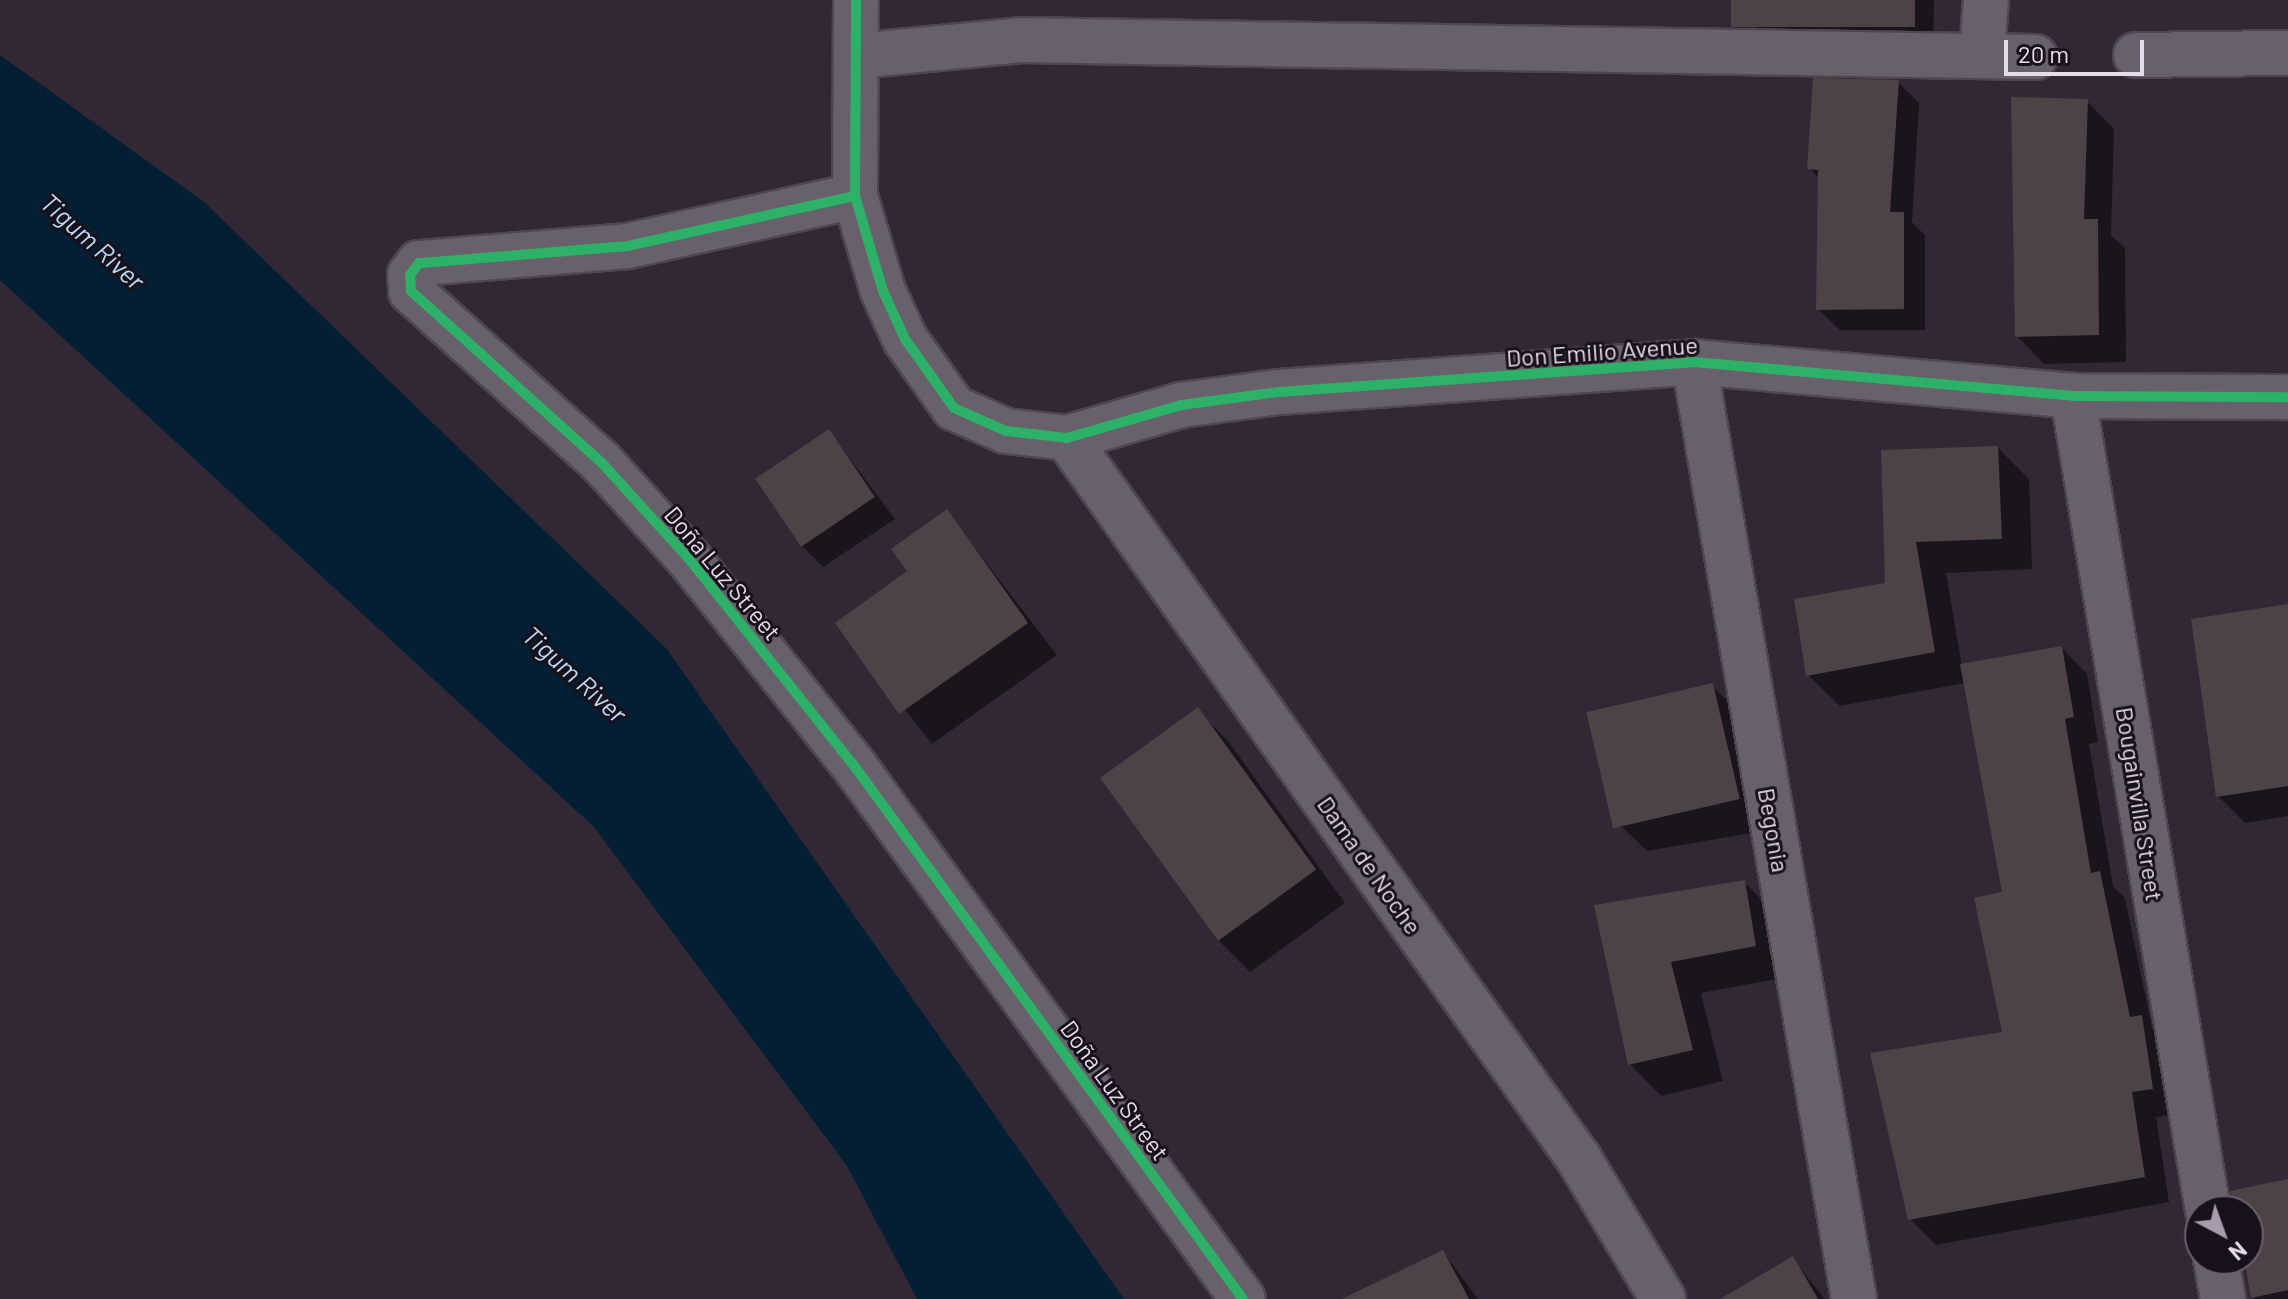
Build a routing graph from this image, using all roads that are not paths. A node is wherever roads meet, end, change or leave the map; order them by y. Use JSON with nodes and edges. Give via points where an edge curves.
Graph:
{"nodes":[{"id":1,"x":856,"y":0,"type":"edge"},
{"id":2,"x":1986,"y":0,"type":"edge"},
{"id":3,"x":1982,"y":53,"type":"junction"},
{"id":4,"x":2288,"y":53,"type":"edge"},
{"id":5,"x":2136,"y":55,"type":"dead end"},
{"id":6,"x":856,"y":56,"type":"junction"},
{"id":7,"x":2035,"y":57,"type":"dead end"},
{"id":8,"x":855,"y":196,"type":"junction"},
{"id":9,"x":1694,"y":362,"type":"junction"},
{"id":10,"x":2073,"y":396,"type":"junction"},
{"id":11,"x":2288,"y":397,"type":"edge"},
{"id":12,"x":1067,"y":438,"type":"junction"},
{"id":13,"x":2205,"y":1195,"type":"edge"},
{"id":14,"x":2219,"y":1275,"type":"edge"},
{"id":15,"x":1243,"y":1299,"type":"edge"},
{"id":16,"x":1663,"y":1299,"type":"edge"},
{"id":17,"x":1854,"y":1299,"type":"edge"},
{"id":18,"x":2223,"y":1299,"type":"edge"}],
"edges":[{"from":1,"to":6,"type":"street"},
{"from":2,"to":3,"type":"street"},
{"from":3,"to":6,"type":"street","via":[[1021,40]]},
{"from":3,"to":7,"type":"street"},
{"from":4,"to":5,"type":"street"},
{"from":6,"to":8,"type":"street"},
{"from":8,"to":12,"type":"street","via":[[905,339],[954,408],[1006,431]]},
{"from":8,"to":15,"type":"street","name":"Doña Luz Street","via":[[628,246],[419,263],[410,275],[411,291],[602,463],[689,559],[855,767]]},
{"from":9,"to":10,"type":"street","name":"Don Emilio Avenue"},
{"from":9,"to":12,"type":"street","name":"Don Emilio Avenue","via":[[1279,392],[1181,405]]},
{"from":9,"to":17,"type":"street","name":"Begonia"},
{"from":10,"to":11,"type":"street","name":"Don Emilio Avenue"},
{"from":10,"to":13,"type":"street","name":"Bougainvilla Street"},
{"from":12,"to":16,"type":"street","name":"Dama de Noche","via":[[1579,1159]]},
{"from":14,"to":18,"type":"street"}]}
